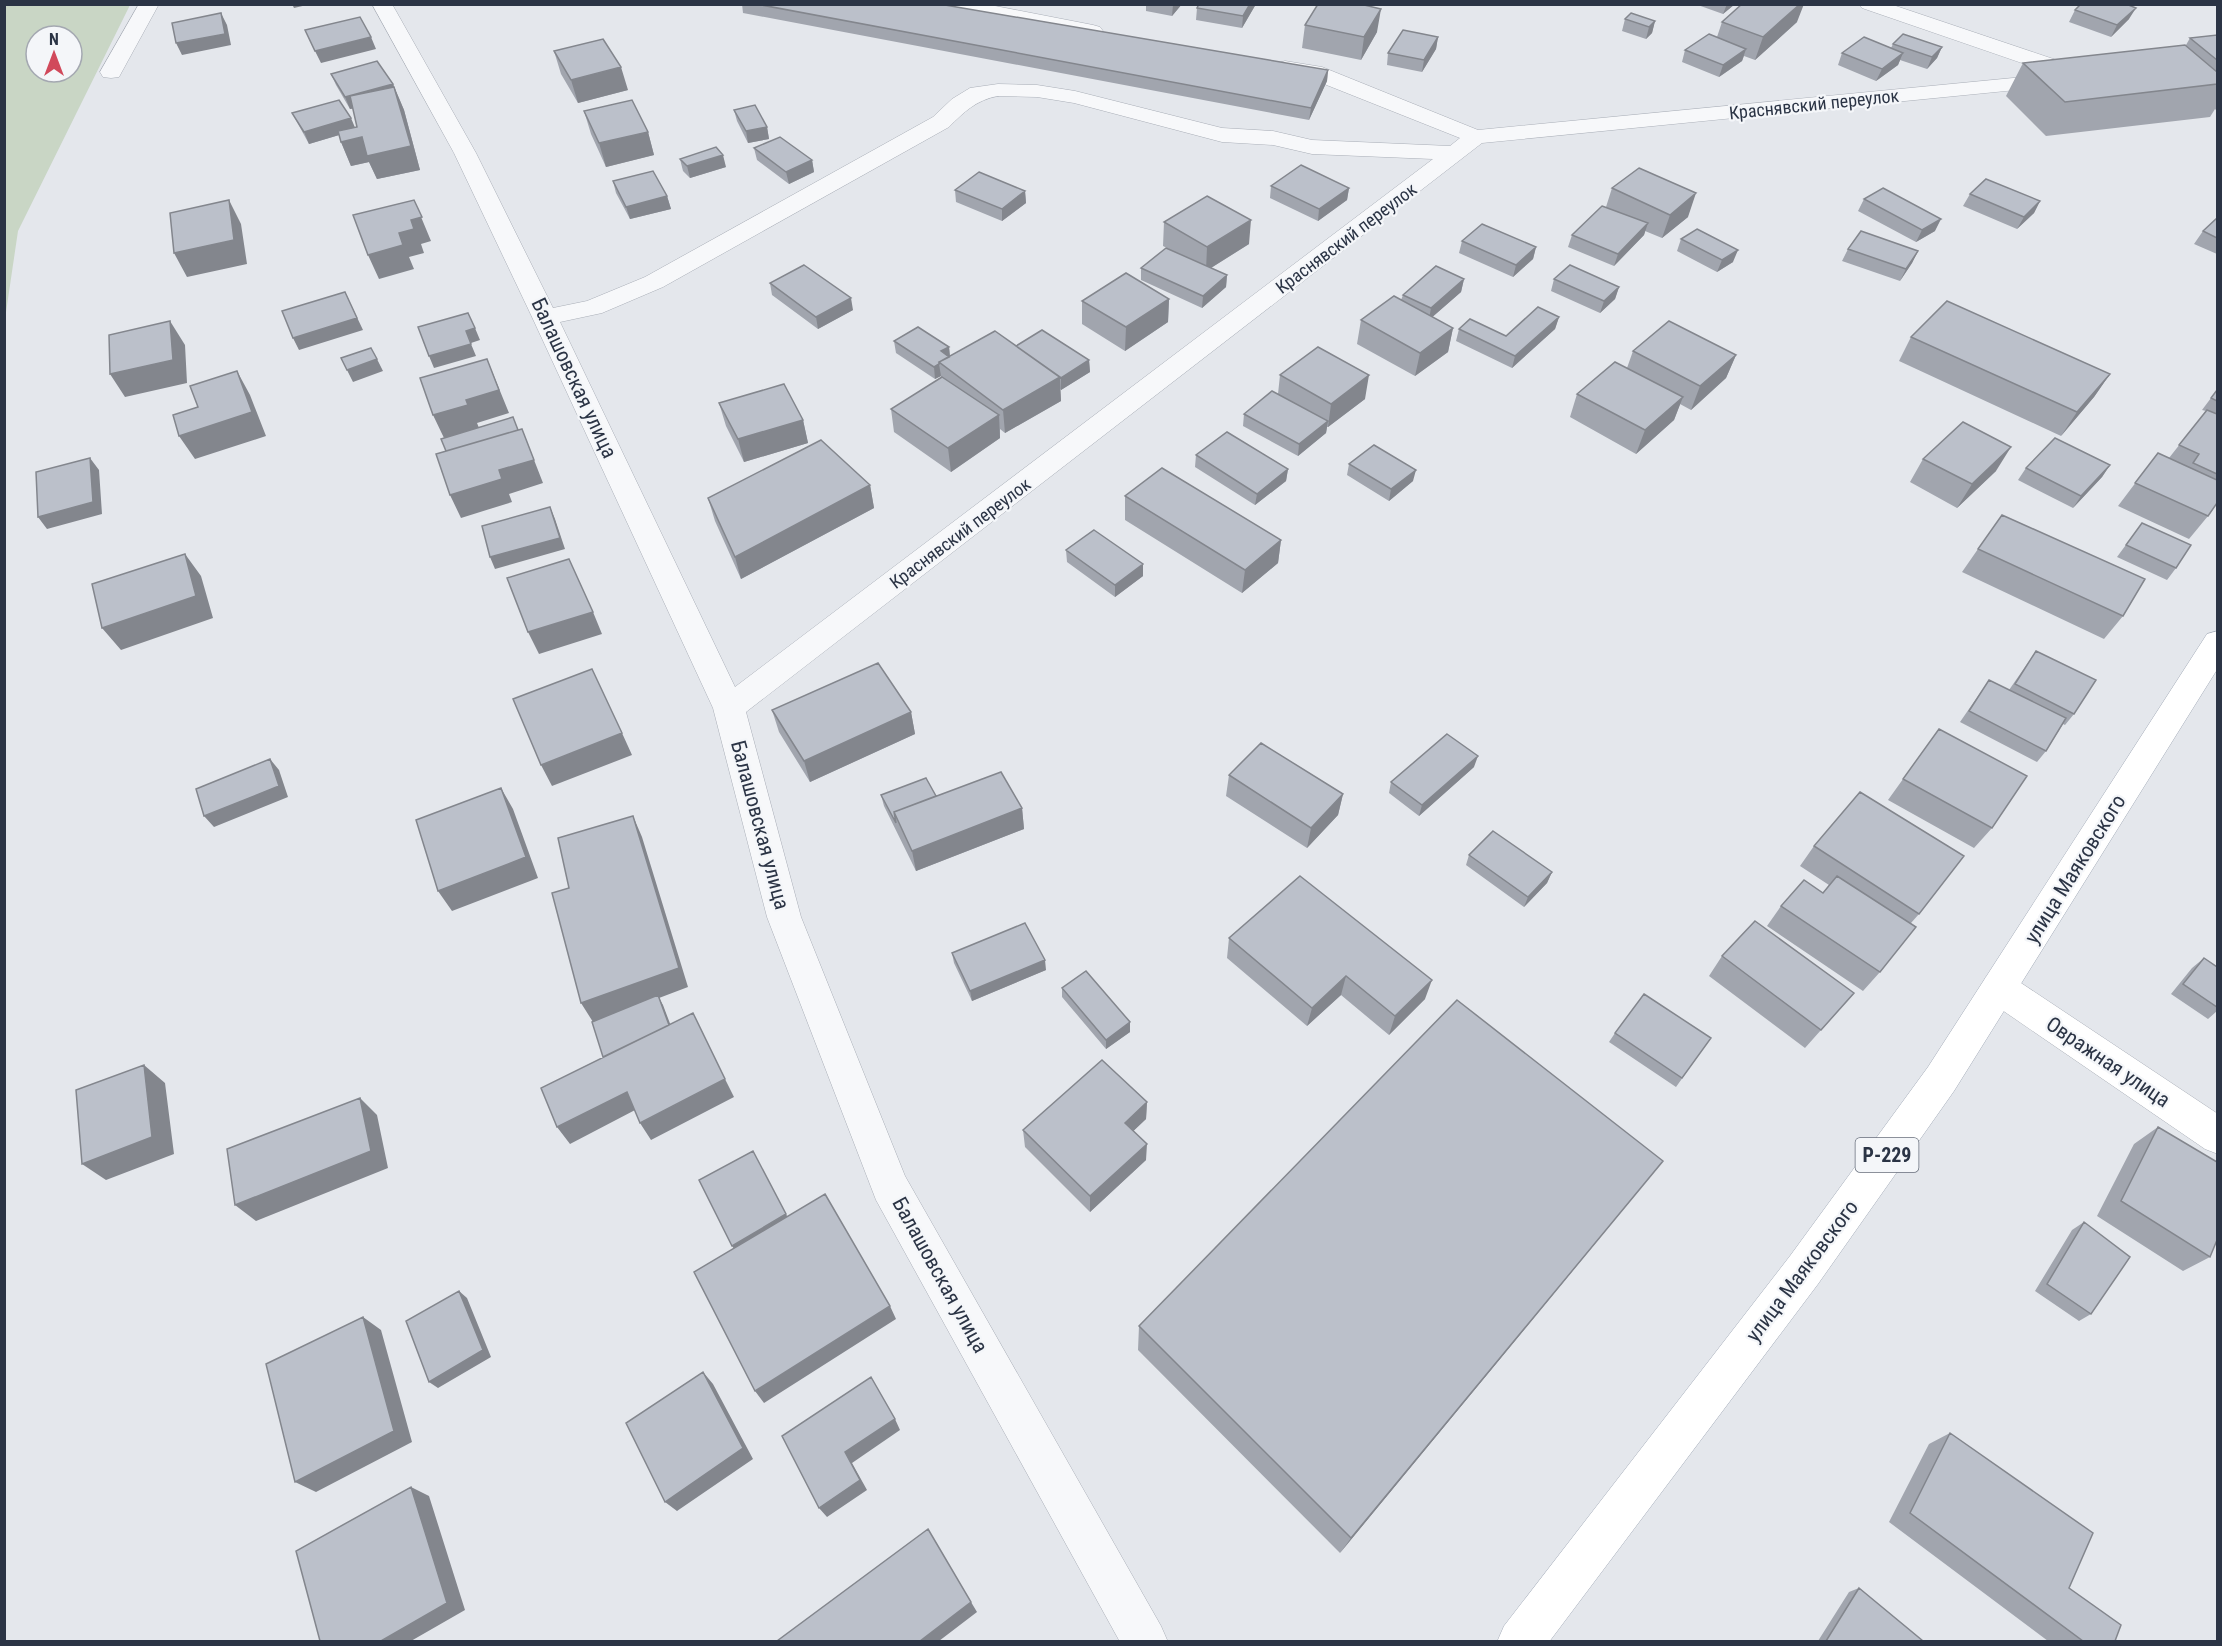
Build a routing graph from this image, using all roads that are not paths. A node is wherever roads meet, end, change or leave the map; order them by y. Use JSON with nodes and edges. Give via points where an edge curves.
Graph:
{"nodes":[{"id":1,"x":149,"y":4,"type":"edge"},
{"id":2,"x":382,"y":4,"type":"edge"},
{"id":3,"x":950,"y":4,"type":"edge"},
{"id":4,"x":1869,"y":4,"type":"edge"},
{"id":5,"x":1115,"y":35,"type":"edge"},
{"id":6,"x":1267,"y":63,"type":"edge"},
{"id":7,"x":111,"y":72,"type":"dead end"},
{"id":8,"x":1467,"y":145,"type":"junction"},
{"id":9,"x":545,"y":317,"type":"junction"},
{"id":10,"x":2217,"y":642,"type":"edge"},
{"id":11,"x":729,"y":708,"type":"junction"},
{"id":12,"x":1999,"y":988,"type":"junction"},
{"id":13,"x":2217,"y":1136,"type":"edge"},
{"id":14,"x":1145,"y":1641,"type":"edge"},
{"id":15,"x":1520,"y":1641,"type":"edge"}],
"edges":[{"from":1,"to":7,"type":"street"},
{"from":2,"to":9,"type":"street","name":"Балашовская улица","via":[[465,153]]},
{"from":3,"to":5,"type":"street"},
{"from":4,"to":8,"type":"street","name":"Краснявский переулок","via":[[2090,77]]},
{"from":6,"to":8,"type":"street","via":[[1314,72]]},
{"from":8,"to":9,"type":"street","via":[[1312,147],[1274,138],[1222,135],[1037,91],[978,93],[941,123],[654,282],[593,308]]},
{"from":8,"to":11,"type":"street","name":"Краснявский переулок"},
{"from":9,"to":11,"type":"street","name":"Балашовская улица"},
{"from":10,"to":12,"type":"main road","name":"улица Маяковского","number":"Р-229"},
{"from":11,"to":14,"type":"street","name":"Балашовская улица","via":[[784,917],[890,1187]]},
{"from":12,"to":13,"type":"main road","name":"Овражная улица"},
{"from":12,"to":15,"type":"main road","name":"улица Маяковского","number":"Р-229","via":[[1941,1079],[1804,1270]]}]}
